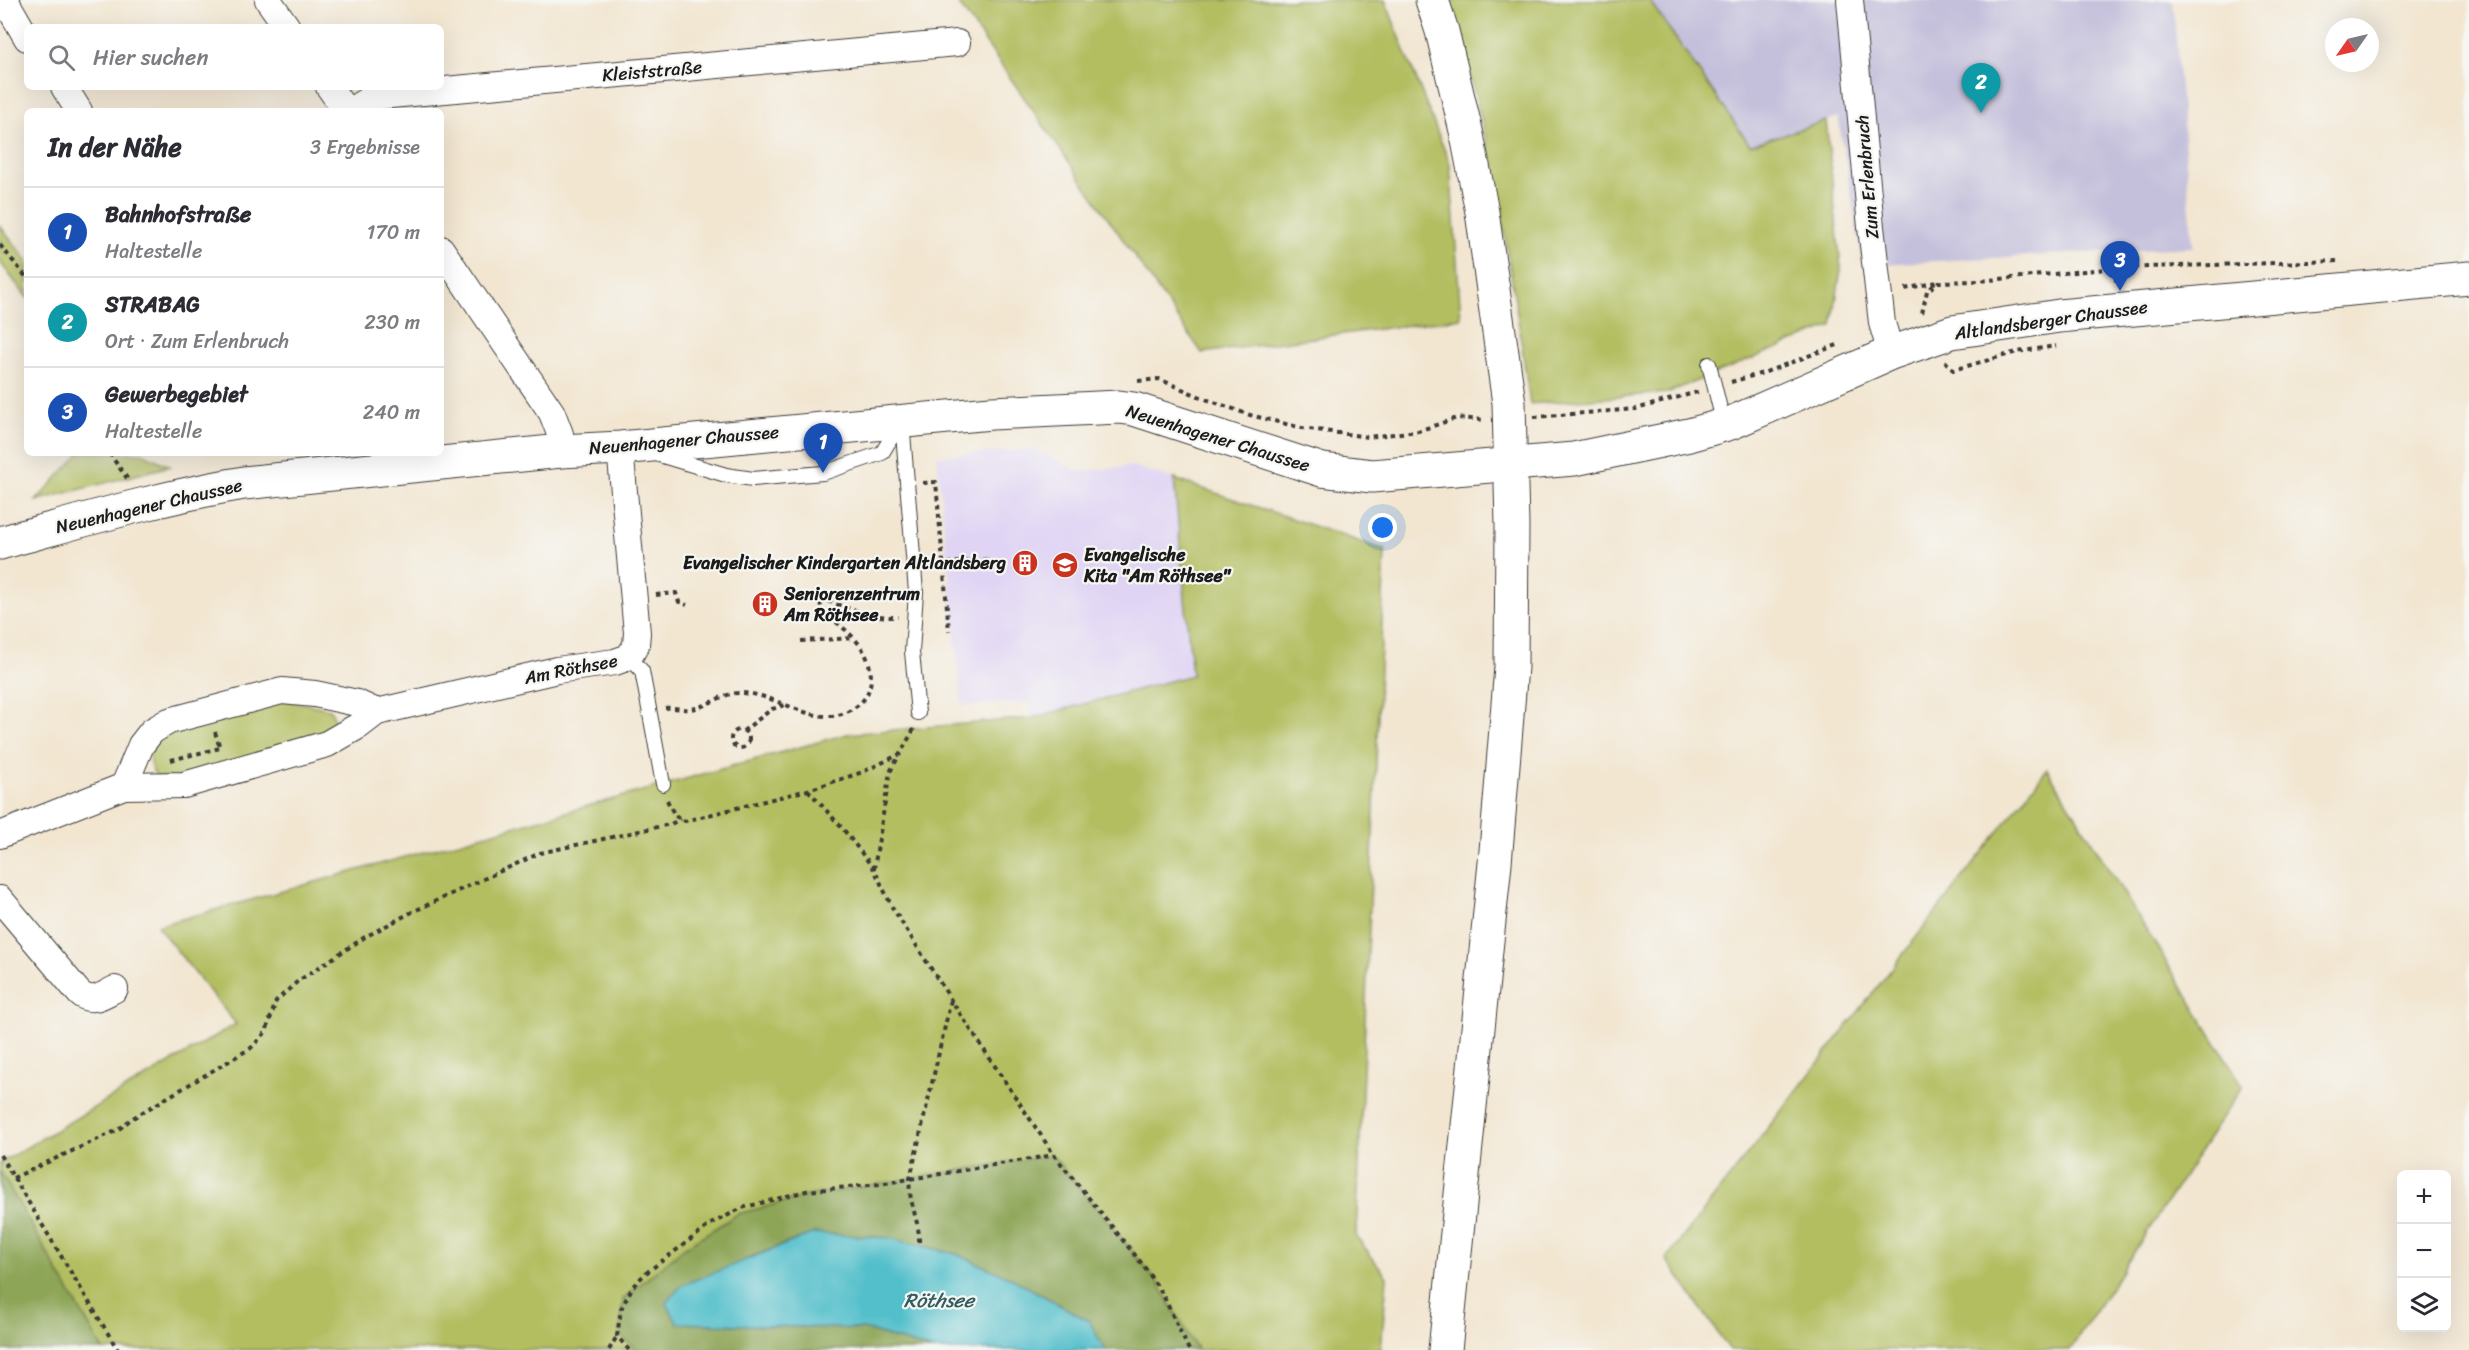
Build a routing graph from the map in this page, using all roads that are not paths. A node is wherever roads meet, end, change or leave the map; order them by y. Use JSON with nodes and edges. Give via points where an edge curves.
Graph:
{"nodes":[{"id":1,"x":5,"y":0,"type":"edge"},
{"id":2,"x":268,"y":0,"type":"edge"},
{"id":3,"x":1432,"y":0,"type":"edge"},
{"id":4,"x":1850,"y":0,"type":"edge"},
{"id":5,"x":285,"y":24,"type":"edge"},
{"id":6,"x":24,"y":33,"type":"edge"},
{"id":7,"x":957,"y":43,"type":"dead end"},
{"id":8,"x":66,"y":90,"type":"edge"},
{"id":9,"x":331,"y":90,"type":"edge"},
{"id":10,"x":77,"y":108,"type":"edge"},
{"id":11,"x":344,"y":108,"type":"edge"},
{"id":12,"x":354,"y":108,"type":"edge"},
{"id":13,"x":444,"y":260,"type":"edge"},
{"id":14,"x":2469,"y":278,"type":"edge"},
{"id":15,"x":451,"y":285,"type":"edge"},
{"id":16,"x":1887,"y":341,"type":"junction"},
{"id":17,"x":1709,"y":364,"type":"dead end"},
{"id":18,"x":902,"y":421,"type":"junction"},
{"id":19,"x":1724,"y":425,"type":"junction"},
{"id":20,"x":631,"y":447,"type":"junction"},
{"id":21,"x":561,"y":451,"type":"junction"},
{"id":22,"x":1509,"y":464,"type":"junction"},
{"id":23,"x":0,"y":543,"type":"edge"},
{"id":24,"x":629,"y":657,"type":"junction"},
{"id":25,"x":377,"y":712,"type":"junction"},
{"id":26,"x":918,"y":714,"type":"road end"},
{"id":27,"x":128,"y":779,"type":"junction"},
{"id":28,"x":663,"y":784,"type":"road end"},
{"id":29,"x":0,"y":835,"type":"edge"},
{"id":30,"x":0,"y":899,"type":"edge"},
{"id":31,"x":115,"y":989,"type":"dead end"},
{"id":32,"x":1445,"y":1350,"type":"edge"}],
"edges":[{"from":1,"to":6,"type":"street"},
{"from":2,"to":5,"type":"street"},
{"from":3,"to":22,"type":"street","via":[[1467,135],[1482,212],[1510,419]]},
{"from":4,"to":16,"type":"street","name":"Zum Erlenbruch","via":[[1871,227]]},
{"from":7,"to":12,"type":"street","name":"Kleiststraße","via":[[380,96]]},
{"from":8,"to":10,"type":"street"},
{"from":9,"to":11,"type":"street"},
{"from":13,"to":15,"type":"street"},
{"from":14,"to":16,"type":"street","name":"Altlandsberger Chaussee","via":[[2059,316]]},
{"from":15,"to":21,"type":"street","via":[[552,412]]},
{"from":16,"to":19,"type":"street","name":"Altlandsberger Chaussee","via":[[1826,383]]},
{"from":17,"to":19,"type":"lane"},
{"from":18,"to":20,"type":"street","name":"Neuenhagener Chaussee"},
{"from":18,"to":20,"type":"lane","via":[[882,453],[823,473],[753,479]]},
{"from":18,"to":22,"type":"street","name":"Neuenhagener Chaussee","via":[[1119,407],[1217,434],[1322,470],[1372,476]]},
{"from":18,"to":26,"type":"lane","via":[[914,566],[912,652]]},
{"from":19,"to":22,"type":"street","name":"Altlandsberger Chaussee","via":[[1574,459]]},
{"from":20,"to":21,"type":"street","name":"Neuenhagener Chaussee"},
{"from":20,"to":24,"type":"street","name":"Am Röthsee","via":[[637,633]]},
{"from":21,"to":23,"type":"street","name":"Neuenhagener Chaussee","via":[[194,491]]},
{"from":22,"to":32,"type":"street","via":[[1511,667]]},
{"from":24,"to":25,"type":"street","name":"Am Röthsee"},
{"from":24,"to":28,"type":"lane","via":[[642,670]]},
{"from":25,"to":27,"type":"street","name":"Am Röthsee","via":[[327,744],[223,760],[184,785]]},
{"from":25,"to":27,"type":"street","via":[[315,694],[282,691],[169,721],[152,731],[141,746]]},
{"from":27,"to":29,"type":"street","name":"Am Röthsee"},
{"from":30,"to":31,"type":"street","via":[[80,994],[94,1000]]}]}
